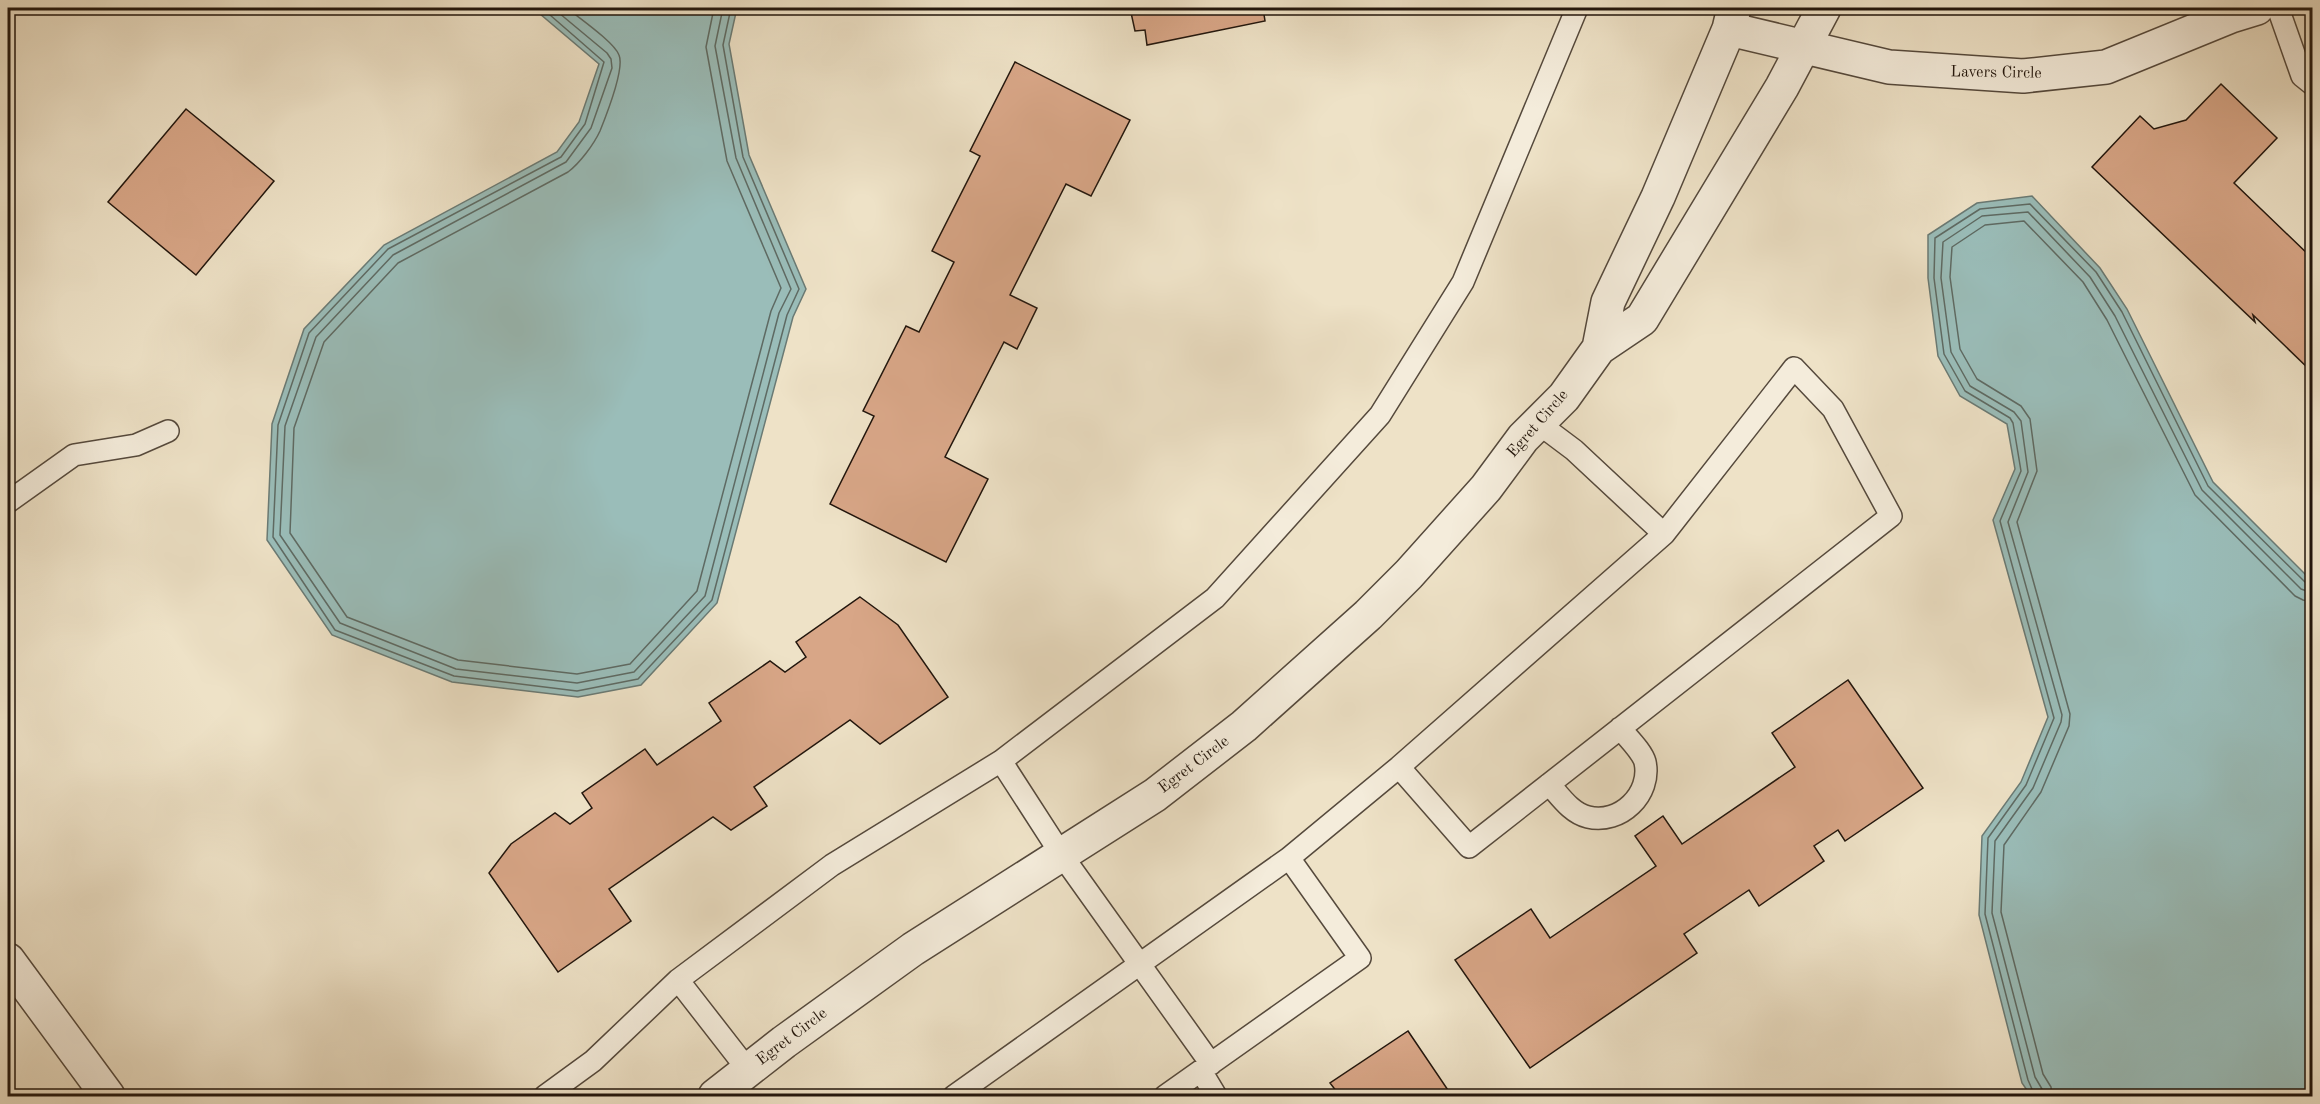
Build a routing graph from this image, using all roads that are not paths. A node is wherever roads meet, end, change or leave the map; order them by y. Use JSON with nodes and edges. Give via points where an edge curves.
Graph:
{"nodes":[{"id":1,"x":1577,"y":8,"type":"edge"},
{"id":2,"x":1824,"y":8,"type":"edge"},
{"id":3,"x":2257,"y":8,"type":"edge"},
{"id":4,"x":2278,"y":8,"type":"edge"},
{"id":5,"x":1732,"y":18,"type":"edge"},
{"id":6,"x":1804,"y":47,"type":"junction"},
{"id":7,"x":2313,"y":84,"type":"edge"},
{"id":8,"x":1599,"y":348,"type":"junction"},
{"id":9,"x":1538,"y":423,"type":"junction"},
{"id":10,"x":168,"y":431,"type":"dead end"},
{"id":11,"x":8,"y":502,"type":"edge"},
{"id":12,"x":1664,"y":534,"type":"junction"},
{"id":13,"x":1620,"y":728,"type":"junction"},
{"id":14,"x":1001,"y":761,"type":"junction"},
{"id":15,"x":1399,"y":767,"type":"junction"},
{"id":16,"x":1549,"y":784,"type":"junction"},
{"id":17,"x":1061,"y":854,"type":"junction"},
{"id":18,"x":1289,"y":858,"type":"junction"},
{"id":19,"x":8,"y":960,"type":"edge"},
{"id":20,"x":1140,"y":965,"type":"junction"},
{"id":21,"x":678,"y":980,"type":"junction"},
{"id":22,"x":1206,"y":1067,"type":"junction"},
{"id":23,"x":748,"y":1070,"type":"junction"},
{"id":24,"x":108,"y":1096,"type":"edge"},
{"id":25,"x":545,"y":1096,"type":"edge"},
{"id":26,"x":715,"y":1096,"type":"edge"},
{"id":27,"x":954,"y":1096,"type":"edge"},
{"id":28,"x":1165,"y":1096,"type":"edge"},
{"id":29,"x":1216,"y":1096,"type":"edge"}],
"edges":[{"from":1,"to":14,"type":"lane","via":[[1463,282],[1380,415],[1215,598]]},
{"from":2,"to":6,"type":"street","name":"Egret Circle"},
{"from":3,"to":6,"type":"street","name":"Lavers Circle","via":[[2106,67],[2023,76],[1889,67]]},
{"from":4,"to":7,"type":"lane","via":[[2302,76]]},
{"from":5,"to":6,"type":"street","name":"Lavers Circle"},
{"from":5,"to":8,"type":"street","name":"Egret Circle","via":[[1658,197],[1608,302]]},
{"from":6,"to":8,"type":"street","name":"Egret Circle","via":[[1642,319]]},
{"from":8,"to":9,"type":"street","name":"Egret Circle","via":[[1564,396]]},
{"from":9,"to":12,"type":"lane","via":[[1574,450]]},
{"from":9,"to":17,"type":"street","name":"Egret Circle","via":[[1486,488],[1368,615],[1235,733],[1155,795]]},
{"from":10,"to":11,"type":"lane","via":[[136,445],[74,455]]},
{"from":12,"to":13,"type":"lane","via":[[1794,368],[1833,409],[1891,516]]},
{"from":12,"to":15,"type":"lane"},
{"from":13,"to":16,"type":"lane"},
{"from":13,"to":16,"type":"lane","via":[[1644,759],[1646,775],[1633,804],[1612,816],[1588,817],[1574,810]]},
{"from":14,"to":17,"type":"lane"},
{"from":14,"to":21,"type":"lane","via":[[832,865]]},
{"from":15,"to":16,"type":"lane","via":[[1469,847]]},
{"from":15,"to":18,"type":"lane"},
{"from":17,"to":20,"type":"lane"},
{"from":17,"to":23,"type":"street","name":"Egret Circle","via":[[913,949]]},
{"from":18,"to":20,"type":"lane"},
{"from":18,"to":22,"type":"lane","via":[[1360,958]]},
{"from":19,"to":24,"type":"street"},
{"from":20,"to":22,"type":"lane"},
{"from":20,"to":27,"type":"lane"},
{"from":21,"to":23,"type":"lane"},
{"from":21,"to":25,"type":"lane","via":[[592,1061]]},
{"from":22,"to":28,"type":"lane"},
{"from":22,"to":29,"type":"lane"},
{"from":23,"to":26,"type":"street","name":"Egret Circle"}]}
